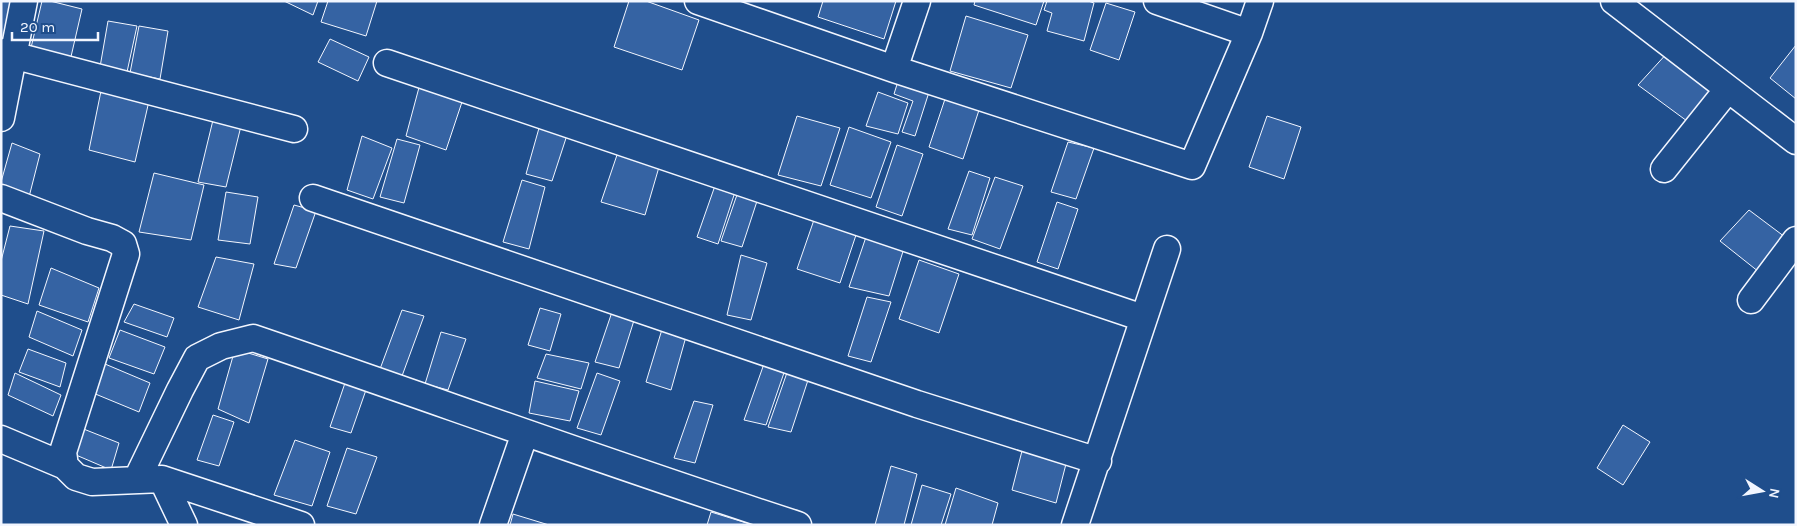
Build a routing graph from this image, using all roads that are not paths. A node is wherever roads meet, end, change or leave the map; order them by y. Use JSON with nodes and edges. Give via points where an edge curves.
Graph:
{"nodes":[{"id":1,"x":24,"y":1,"type":"edge"},
{"id":2,"x":698,"y":1,"type":"edge"},
{"id":3,"x":917,"y":1,"type":"edge"},
{"id":4,"x":1157,"y":1,"type":"edge"},
{"id":5,"x":1260,"y":1,"type":"edge"},
{"id":6,"x":1614,"y":1,"type":"edge"},
{"id":7,"x":1249,"y":33,"type":"junction"},
{"id":8,"x":7,"y":54,"type":"edge"},
{"id":9,"x":386,"y":63,"type":"dead end"},
{"id":10,"x":894,"y":69,"type":"junction"},
{"id":11,"x":1728,"y":89,"type":"junction"},
{"id":12,"x":1,"y":118,"type":"edge"},
{"id":13,"x":294,"y":129,"type":"dead end"},
{"id":14,"x":1796,"y":141,"type":"edge"},
{"id":15,"x":1664,"y":169,"type":"dead end"},
{"id":16,"x":1,"y":198,"type":"edge"},
{"id":17,"x":313,"y":198,"type":"dead end"},
{"id":18,"x":1796,"y":240,"type":"edge"},
{"id":19,"x":1167,"y":249,"type":"dead end"},
{"id":20,"x":1751,"y":300,"type":"dead end"},
{"id":21,"x":1143,"y":318,"type":"junction"},
{"id":22,"x":525,"y":433,"type":"junction"},
{"id":23,"x":1,"y":439,"type":"edge"},
{"id":24,"x":1098,"y":461,"type":"junction"},
{"id":25,"x":66,"y":466,"type":"junction"},
{"id":26,"x":150,"y":479,"type":"junction"},
{"id":27,"x":184,"y":525,"type":"edge"},
{"id":28,"x":302,"y":525,"type":"edge"},
{"id":29,"x":493,"y":525,"type":"edge"},
{"id":30,"x":798,"y":525,"type":"edge"},
{"id":31,"x":1075,"y":525,"type":"edge"}],
"edges":[{"from":1,"to":8,"type":"street"},
{"from":2,"to":10,"type":"street"},
{"from":3,"to":10,"type":"street"},
{"from":4,"to":7,"type":"street"},
{"from":5,"to":7,"type":"street"},
{"from":6,"to":11,"type":"street"},
{"from":7,"to":10,"type":"street","via":[[1192,166]]},
{"from":8,"to":12,"type":"street"},
{"from":8,"to":13,"type":"street"},
{"from":9,"to":21,"type":"street"},
{"from":11,"to":14,"type":"street"},
{"from":11,"to":15,"type":"street"},
{"from":16,"to":25,"type":"street","via":[[112,238],[123,244],[126,254],[63,452]]},
{"from":17,"to":24,"type":"street","via":[[907,400]]},
{"from":18,"to":20,"type":"street"},
{"from":19,"to":21,"type":"street"},
{"from":21,"to":24,"type":"street"},
{"from":22,"to":26,"type":"street","via":[[253,338],[221,346],[197,358],[180,390]]},
{"from":22,"to":29,"type":"street"},
{"from":22,"to":30,"type":"street"},
{"from":23,"to":25,"type":"street"},
{"from":24,"to":31,"type":"street"},
{"from":25,"to":26,"type":"street","via":[[76,476],[92,482]]},
{"from":26,"to":27,"type":"street"},
{"from":26,"to":28,"type":"street"}]}
